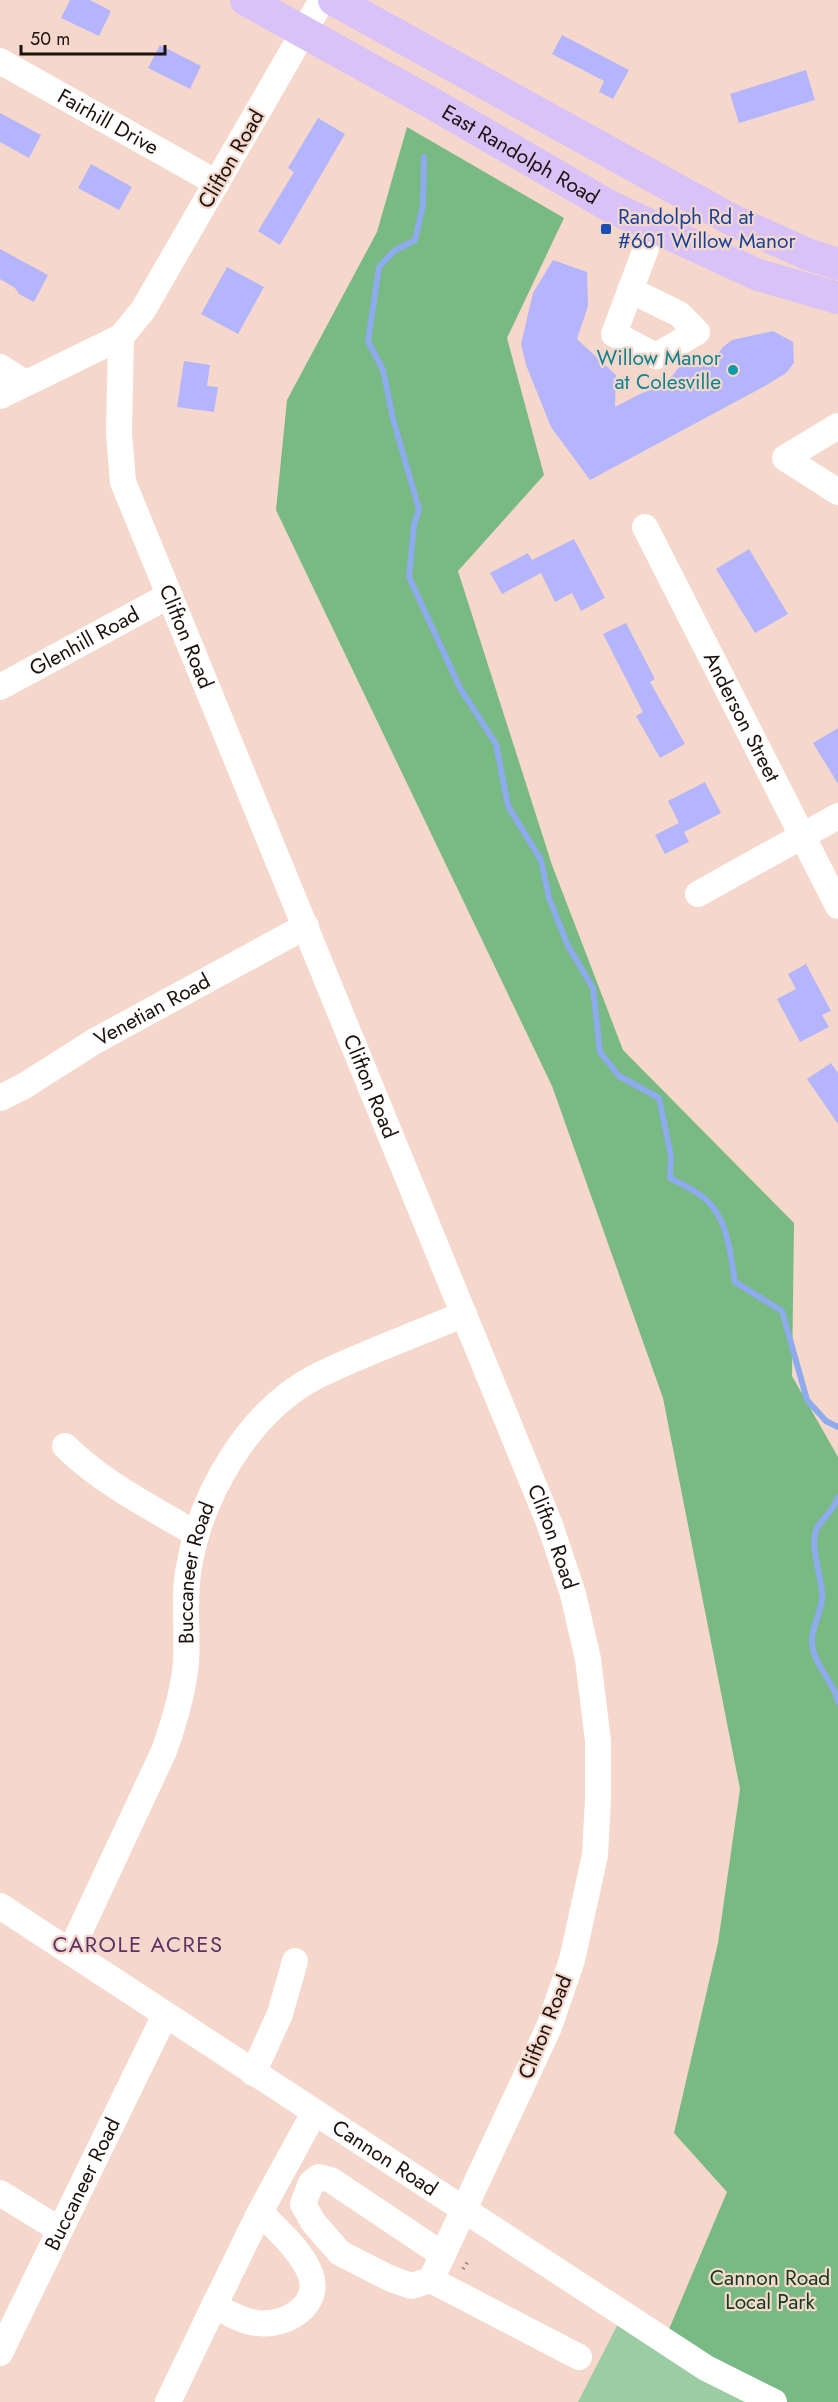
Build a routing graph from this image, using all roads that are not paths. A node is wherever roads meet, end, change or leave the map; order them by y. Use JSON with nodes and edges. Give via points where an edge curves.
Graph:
{"nodes":[{"id":1,"x":246,"y":0,"type":"edge"},
{"id":2,"x":322,"y":0,"type":"edge"},
{"id":3,"x":334,"y":0,"type":"edge"},
{"id":4,"x":304,"y":32,"type":"junction"},
{"id":5,"x":0,"y":61,"type":"edge"},
{"id":6,"x":216,"y":183,"type":"junction"},
{"id":7,"x":654,"y":227,"type":"junction"},
{"id":8,"x":838,"y":264,"type":"edge"},
{"id":9,"x":630,"y":290,"type":"dead end"},
{"id":10,"x":838,"y":298,"type":"edge"},
{"id":11,"x":121,"y":337,"type":"junction"},
{"id":12,"x":0,"y":367,"type":"edge"},
{"id":13,"x":25,"y":382,"type":"junction"},
{"id":14,"x":0,"y":396,"type":"edge"},
{"id":15,"x":838,"y":426,"type":"edge"},
{"id":16,"x":837,"y":491,"type":"edge"},
{"id":17,"x":645,"y":527,"type":"dead end"},
{"id":18,"x":168,"y":596,"type":"junction"},
{"id":19,"x":0,"y":687,"type":"edge"},
{"id":20,"x":838,"y":816,"type":"edge"},
{"id":21,"x":801,"y":834,"type":"junction"},
{"id":22,"x":698,"y":894,"type":"dead end"},
{"id":23,"x":838,"y":906,"type":"edge"},
{"id":24,"x":306,"y":926,"type":"junction"},
{"id":25,"x":0,"y":1098,"type":"edge"},
{"id":26,"x":464,"y":1314,"type":"junction"},
{"id":27,"x":65,"y":1446,"type":"dead end"},
{"id":28,"x":196,"y":1534,"type":"junction"},
{"id":29,"x":0,"y":1906,"type":"edge"},
{"id":30,"x":70,"y":1952,"type":"junction"},
{"id":31,"x":295,"y":1961,"type":"dead end"},
{"id":32,"x":165,"y":2015,"type":"junction"},
{"id":33,"x":253,"y":2073,"type":"junction"},
{"id":34,"x":314,"y":2113,"type":"junction"},
{"id":35,"x":0,"y":2193,"type":"edge"},
{"id":36,"x":463,"y":2211,"type":"junction"},
{"id":37,"x":260,"y":2212,"type":"junction"},
{"id":38,"x":60,"y":2230,"type":"junction"},
{"id":39,"x":453,"y":2262,"type":"junction"},
{"id":40,"x":431,"y":2280,"type":"junction"},
{"id":41,"x":214,"y":2306,"type":"junction"},
{"id":42,"x":0,"y":2353,"type":"edge"},
{"id":43,"x":579,"y":2357,"type":"dead end"},
{"id":44,"x":168,"y":2402,"type":"edge"},
{"id":45,"x":774,"y":2402,"type":"edge"}],
"edges":[{"from":1,"to":4,"type":"main road","name":"East Randolph Road"},
{"from":2,"to":4,"type":"street","name":"Clifton Road"},
{"from":3,"to":8,"type":"main road","name":"East Randolph Road","via":[[732,220]]},
{"from":4,"to":6,"type":"street","name":"Clifton Road"},
{"from":4,"to":7,"type":"main road","name":"East Randolph Road","via":[[611,207]]},
{"from":5,"to":6,"type":"street","name":"Fairhill Drive"},
{"from":6,"to":11,"type":"street","name":"Clifton Road","via":[[142,310]]},
{"from":7,"to":9,"type":"street"},
{"from":7,"to":10,"type":"main road","name":"East Randolph Road","via":[[758,275]]},
{"from":11,"to":13,"type":"street"},
{"from":11,"to":18,"type":"street","name":"Clifton Road","via":[[119,433],[123,482]]},
{"from":12,"to":13,"type":"street"},
{"from":13,"to":14,"type":"street"},
{"from":15,"to":16,"type":"street","via":[[785,458]]},
{"from":17,"to":21,"type":"street","name":"Anderson Street"},
{"from":18,"to":19,"type":"street","name":"Glenhill Road"},
{"from":18,"to":24,"type":"street","name":"Clifton Road"},
{"from":20,"to":21,"type":"street"},
{"from":21,"to":22,"type":"street"},
{"from":21,"to":23,"type":"street","name":"Anderson Street"},
{"from":24,"to":25,"type":"street","name":"Venetian Road","via":[[95,1041]]},
{"from":24,"to":26,"type":"street","name":"Clifton Road"},
{"from":26,"to":28,"type":"street","name":"Buccaneer Road","via":[[316,1377],[282,1400],[255,1426],[215,1485]]},
{"from":26,"to":36,"type":"street","name":"Clifton Road","via":[[550,1525],[573,1594],[588,1659],[598,1741],[598,1799],[595,1856],[572,1960],[549,2027]]},
{"from":27,"to":28,"type":"street","via":[[81,1463]]},
{"from":28,"to":30,"type":"street","name":"Buccaneer Road","via":[[188,1569],[186,1664],[176,1718]]},
{"from":29,"to":30,"type":"street","name":"Cannon Road"},
{"from":30,"to":32,"type":"street","name":"Cannon Road"},
{"from":31,"to":33,"type":"street","via":[[280,2014]]},
{"from":32,"to":33,"type":"street","name":"Cannon Road"},
{"from":32,"to":38,"type":"street","name":"Buccaneer Road"},
{"from":33,"to":34,"type":"street","name":"Cannon Road"},
{"from":34,"to":36,"type":"street","name":"Cannon Road"},
{"from":34,"to":37,"type":"street"},
{"from":35,"to":38,"type":"street"},
{"from":36,"to":39,"type":"street","name":"Clifton Road"},
{"from":36,"to":45,"type":"street","name":"Cannon Road","via":[[706,2368]]},
{"from":37,"to":41,"type":"street"},
{"from":37,"to":41,"type":"street","via":[[297,2252],[310,2273],[311,2298],[292,2316],[274,2324],[255,2323]]},
{"from":38,"to":42,"type":"street","name":"Buccaneer Road"},
{"from":39,"to":40,"type":"street","name":"Clifton Road"},
{"from":39,"to":40,"type":"street","via":[[330,2180],[319,2177],[311,2183],[303,2204],[340,2253],[411,2286]]},
{"from":40,"to":43,"type":"street"},
{"from":41,"to":44,"type":"street"}]}
